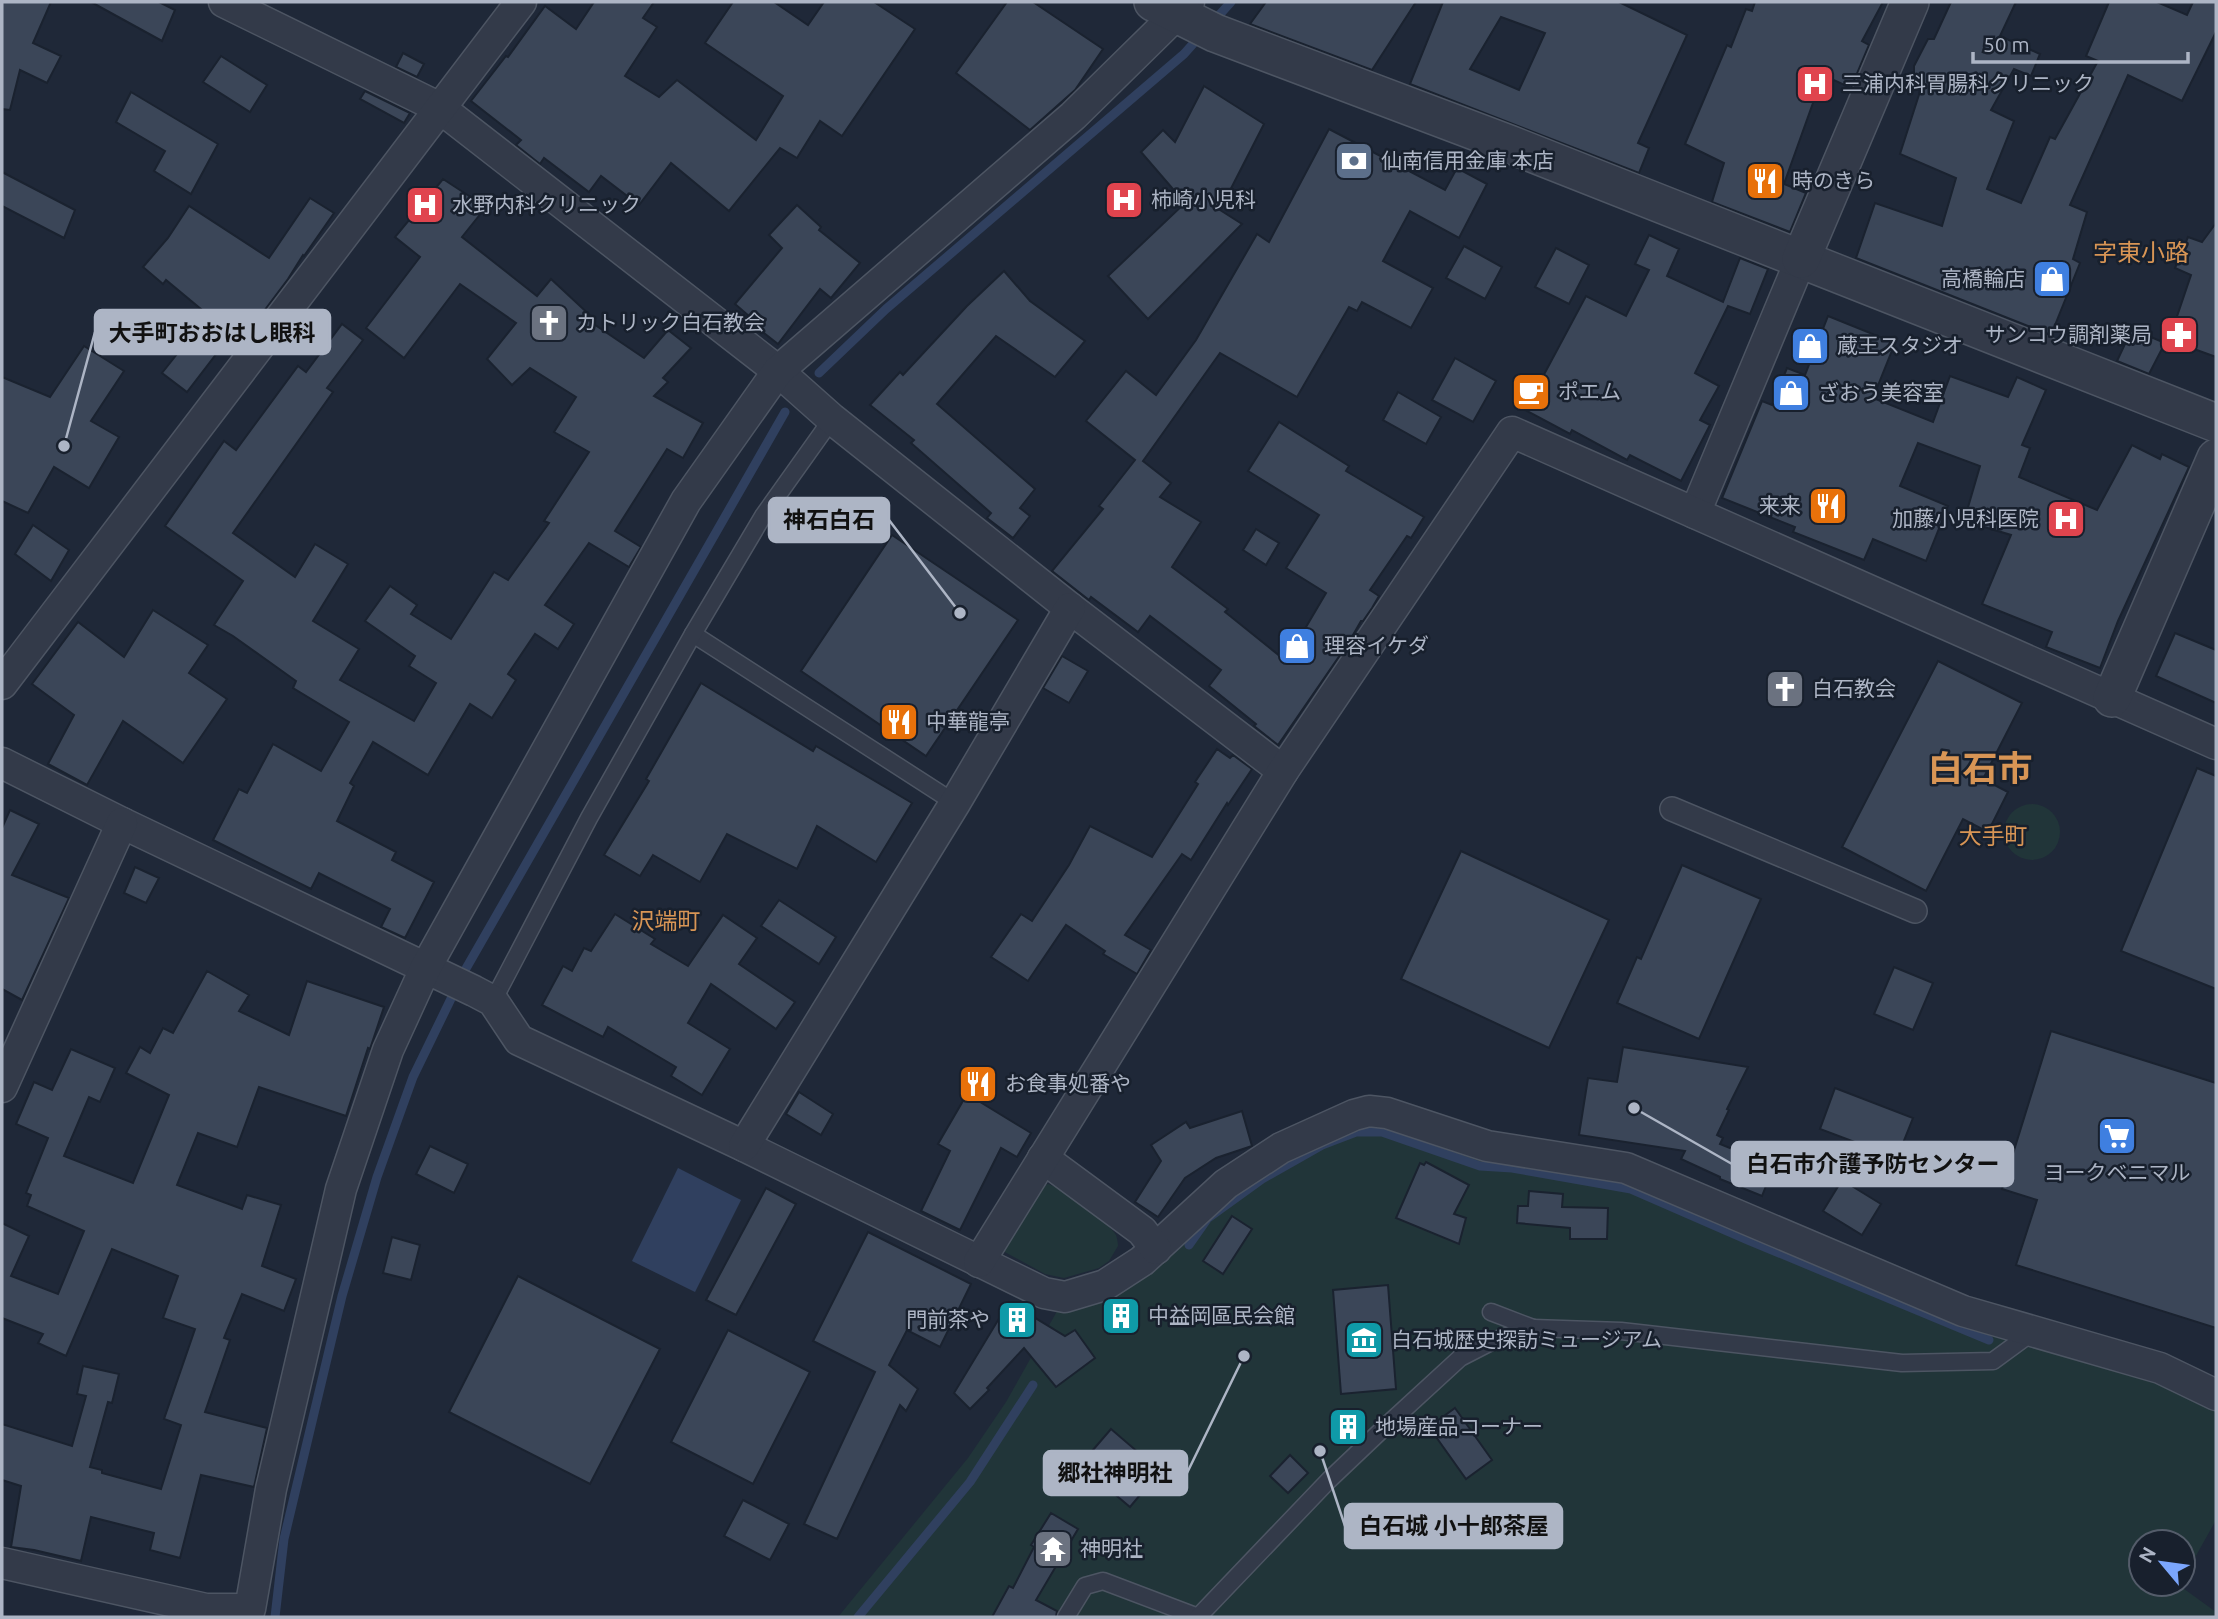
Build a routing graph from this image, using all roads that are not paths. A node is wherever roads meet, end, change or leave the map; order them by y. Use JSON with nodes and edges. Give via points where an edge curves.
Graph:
{"nodes":[{"id":1,"x":224,"y":2,"type":"edge"},
{"id":2,"x":521,"y":2,"type":"edge"},
{"id":3,"x":1910,"y":2,"type":"edge"},
{"id":4,"x":1185,"y":15,"type":"edge"},
{"id":5,"x":440,"y":108,"type":"junction"},
{"id":6,"x":1801,"y":259,"type":"junction"},
{"id":7,"x":778,"y":370,"type":"junction"},
{"id":8,"x":832,"y":419,"type":"junction"},
{"id":9,"x":2216,"y":423,"type":"edge"},
{"id":10,"x":2216,"y":458,"type":"edge"},
{"id":11,"x":1695,"y":513,"type":"junction"},
{"id":12,"x":1070,"y":608,"type":"junction"},
{"id":13,"x":694,"y":634,"type":"junction"},
{"id":14,"x":2,"y":684,"type":"edge"},
{"id":15,"x":2112,"y":698,"type":"junction"},
{"id":16,"x":2216,"y":744,"type":"edge"},
{"id":17,"x":2,"y":763,"type":"edge"},
{"id":18,"x":1283,"y":771,"type":"junction"},
{"id":19,"x":955,"y":803,"type":"junction"},
{"id":20,"x":1672,"y":809,"type":"dead end"},
{"id":21,"x":122,"y":823,"type":"junction"},
{"id":22,"x":1915,"y":911,"type":"dead end"},
{"id":23,"x":430,"y":970,"type":"junction"},
{"id":24,"x":483,"y":996,"type":"junction"},
{"id":25,"x":2,"y":1087,"type":"edge"},
{"id":26,"x":744,"y":1146,"type":"junction"},
{"id":27,"x":1044,"y":1158,"type":"junction"},
{"id":28,"x":1156,"y":1249,"type":"junction"},
{"id":29,"x":979,"y":1262,"type":"junction"},
{"id":30,"x":1491,"y":1312,"type":"dead end"},
{"id":31,"x":1533,"y":1328,"type":"junction"},
{"id":32,"x":2035,"y":1331,"type":"junction"},
{"id":33,"x":2216,"y":1395,"type":"edge"},
{"id":34,"x":2,"y":1563,"type":"edge"},
{"id":35,"x":1066,"y":1617,"type":"edge"},
{"id":36,"x":1198,"y":1617,"type":"edge"}],
"edges":[{"from":1,"to":5,"type":"street"},
{"from":2,"to":5,"type":"street"},
{"from":3,"to":6,"type":"street"},
{"from":4,"to":6,"type":"street"},
{"from":4,"to":7,"type":"street"},
{"from":5,"to":7,"type":"street"},
{"from":5,"to":14,"type":"street"},
{"from":6,"to":9,"type":"street"},
{"from":6,"to":11,"type":"street"},
{"from":7,"to":8,"type":"street"},
{"from":7,"to":23,"type":"street","via":[[686,501]]},
{"from":8,"to":12,"type":"street"},
{"from":8,"to":13,"type":"lane","via":[[763,516]]},
{"from":10,"to":15,"type":"street"},
{"from":11,"to":15,"type":"street"},
{"from":11,"to":18,"type":"street","via":[[1512,432]]},
{"from":12,"to":18,"type":"street"},
{"from":12,"to":19,"type":"street"},
{"from":13,"to":19,"type":"lane"},
{"from":13,"to":24,"type":"lane"},
{"from":15,"to":16,"type":"street"},
{"from":17,"to":21,"type":"street"},
{"from":18,"to":27,"type":"street"},
{"from":19,"to":26,"type":"street"},
{"from":20,"to":22,"type":"street"},
{"from":21,"to":23,"type":"street"},
{"from":21,"to":25,"type":"street"},
{"from":23,"to":24,"type":"street"},
{"from":23,"to":34,"type":"street","via":[[388,1050],[341,1189],[271,1489],[250,1609],[206,1609]]},
{"from":24,"to":26,"type":"street","via":[[519,1040]]},
{"from":26,"to":29,"type":"street"},
{"from":27,"to":28,"type":"street","via":[[1142,1231]]},
{"from":27,"to":29,"type":"street"},
{"from":28,"to":29,"type":"street","via":[[1105,1285],[1065,1297],[1044,1293]]},
{"from":28,"to":32,"type":"street","via":[[1226,1184],[1280,1148],[1369,1111],[1487,1146],[1626,1168],[1963,1311]]},
{"from":30,"to":31,"type":"lane"},
{"from":31,"to":32,"type":"lane","via":[[1621,1331],[1902,1363],[1993,1361]]},
{"from":31,"to":36,"type":"lane","via":[[1495,1339],[1460,1358],[1329,1480]]},
{"from":32,"to":33,"type":"street","via":[[2160,1368]]},
{"from":35,"to":36,"type":"lane","via":[[1085,1586],[1102,1581]]}]}
